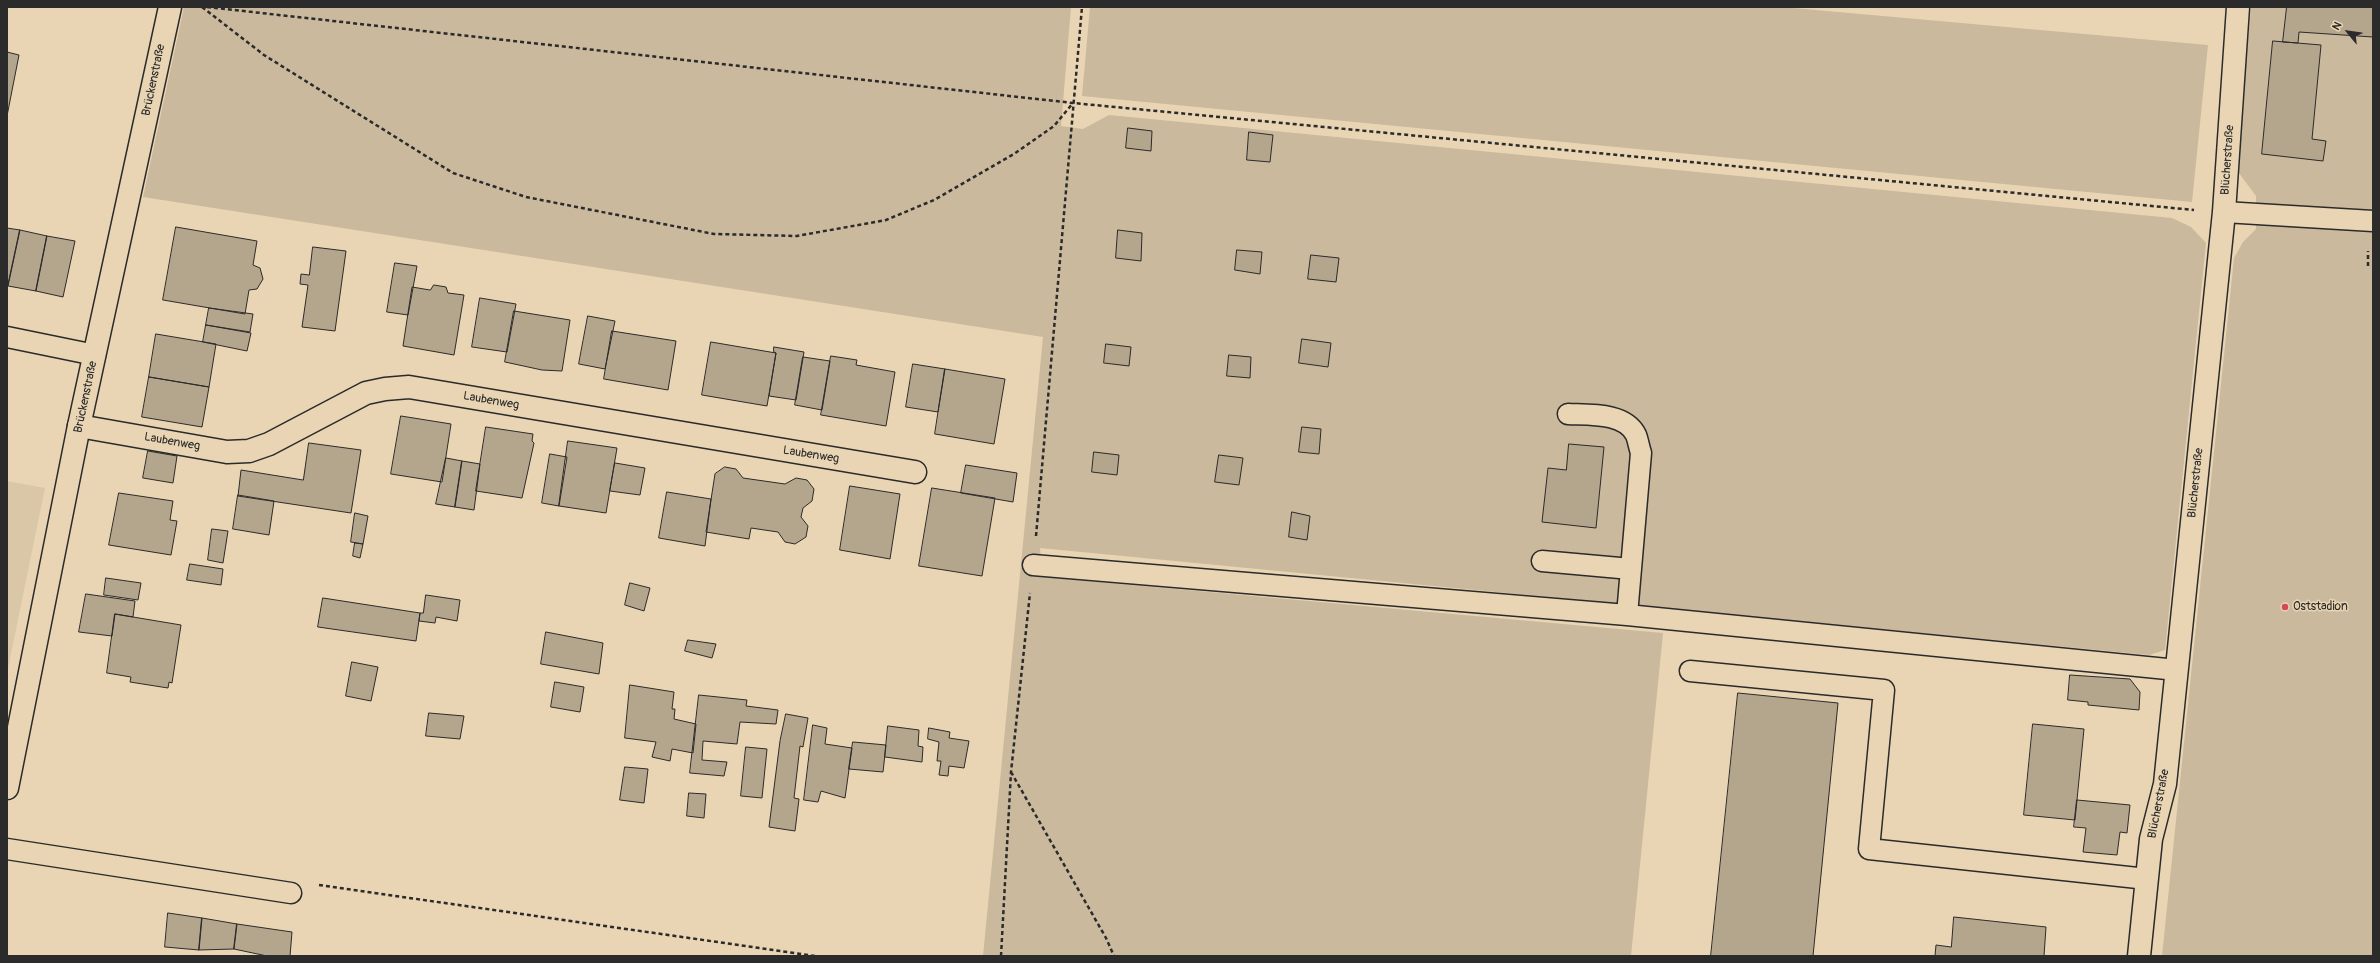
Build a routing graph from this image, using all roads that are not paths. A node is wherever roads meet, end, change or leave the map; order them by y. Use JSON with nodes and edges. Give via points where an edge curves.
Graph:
{"nodes":[{"id":1,"x":170,"y":7,"type":"edge"},
{"id":2,"x":2238,"y":7,"type":"edge"},
{"id":3,"x":2224,"y":212,"type":"junction"},
{"id":4,"x":2373,"y":221,"type":"edge"},
{"id":5,"x":7,"y":338,"type":"edge"},
{"id":6,"x":95,"y":355,"type":"junction"},
{"id":7,"x":1568,"y":414,"type":"dead end"},
{"id":8,"x":79,"y":426,"type":"junction"},
{"id":9,"x":915,"y":472,"type":"dead end"},
{"id":10,"x":1542,"y":561,"type":"dead end"},
{"id":11,"x":1033,"y":565,"type":"road end"},
{"id":12,"x":1631,"y":569,"type":"junction"},
{"id":13,"x":1627,"y":615,"type":"junction"},
{"id":14,"x":2177,"y":670,"type":"junction"},
{"id":15,"x":1690,"y":671,"type":"dead end"},
{"id":16,"x":7,"y":788,"type":"edge"},
{"id":17,"x":7,"y":849,"type":"edge"},
{"id":18,"x":2147,"y":880,"type":"junction"},
{"id":19,"x":291,"y":893,"type":"road end"},
{"id":20,"x":2139,"y":956,"type":"edge"}],
"edges":[{"from":1,"to":6,"type":"street","name":"Brückenstraße"},
{"from":2,"to":3,"type":"street","name":"Blücherstraße"},
{"from":3,"to":4,"type":"lane"},
{"from":3,"to":14,"type":"street","name":"Blücherstraße"},
{"from":5,"to":6,"type":"lane"},
{"from":6,"to":8,"type":"street","name":"Brückenstraße"},
{"from":7,"to":12,"type":"lane","via":[[1608,416],[1622,421],[1635,434],[1641,453]]},
{"from":8,"to":9,"type":"street","name":"Laubenweg","via":[[227,452],[249,451],[269,444],[366,393],[386,388],[409,388]]},
{"from":8,"to":16,"type":"street","name":"Brückenstraße"},
{"from":10,"to":12,"type":"lane"},
{"from":11,"to":13,"type":"lane"},
{"from":12,"to":13,"type":"lane"},
{"from":13,"to":14,"type":"lane"},
{"from":14,"to":18,"type":"street","name":"Blücherstraße","via":[[2165,784],[2152,839]]},
{"from":15,"to":18,"type":"lane","via":[[1884,690],[1869,849]]},
{"from":17,"to":19,"type":"lane"},
{"from":18,"to":20,"type":"street","name":"Blücherstraße"}]}
